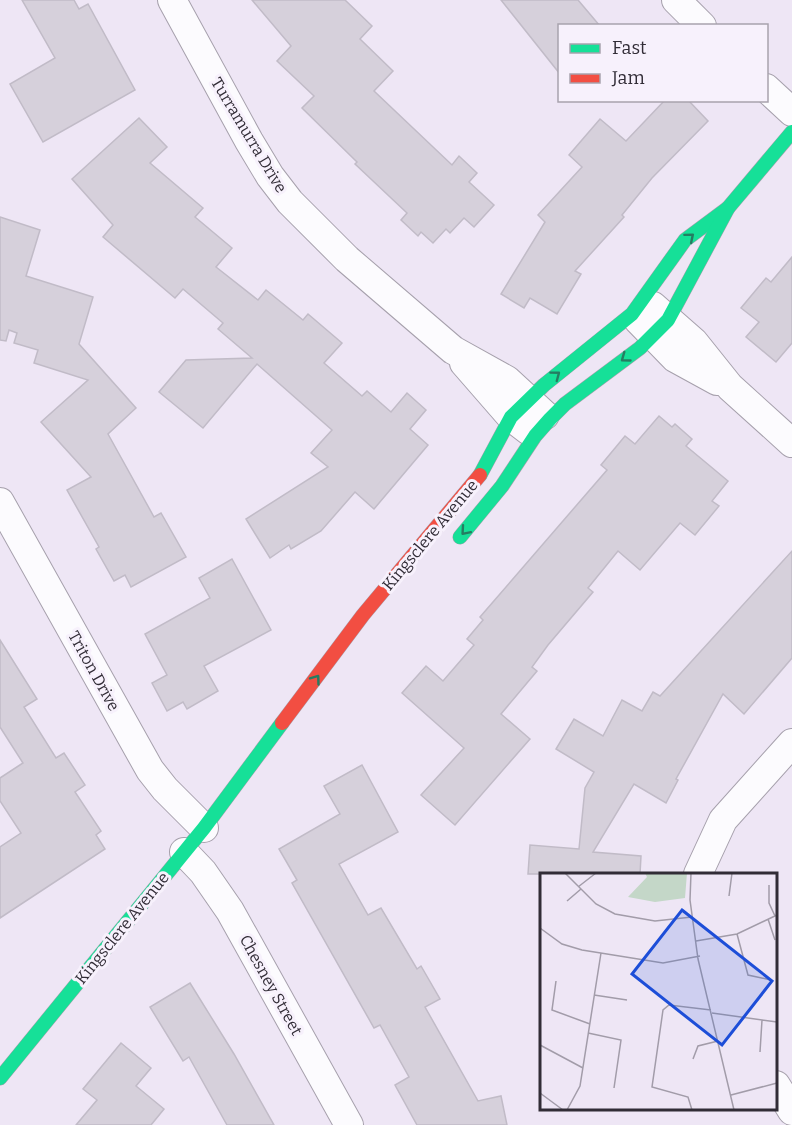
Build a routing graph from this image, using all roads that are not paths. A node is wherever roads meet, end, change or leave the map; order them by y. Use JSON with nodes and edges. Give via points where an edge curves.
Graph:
{"nodes":[{"id":1,"x":172,"y":0,"type":"edge"},
{"id":2,"x":676,"y":0,"type":"edge"},
{"id":3,"x":700,"y":24,"type":"edge"},
{"id":4,"x":768,"y":90,"type":"edge"},
{"id":5,"x":792,"y":112,"type":"edge"},
{"id":6,"x":792,"y":132,"type":"edge"},
{"id":7,"x":728,"y":208,"type":"junction"},
{"id":8,"x":638,"y":307,"type":"junction"},
{"id":9,"x":660,"y":328,"type":"junction"},
{"id":10,"x":520,"y":409,"type":"junction"},
{"id":11,"x":542,"y":427,"type":"junction"},
{"id":12,"x":792,"y":443,"type":"edge"},
{"id":13,"x":0,"y":502,"type":"edge"},
{"id":14,"x":449,"y":549,"type":"dead end"},
{"id":15,"x":317,"y":699,"type":"dead end"},
{"id":16,"x":792,"y":743,"type":"edge"},
{"id":17,"x":244,"y":776,"type":"junction"},
{"id":18,"x":204,"y":828,"type":"junction"},
{"id":19,"x":184,"y":852,"type":"junction"},
{"id":20,"x":698,"y":873,"type":"edge"},
{"id":21,"x":3,"y":1069,"type":"edge"},
{"id":22,"x":777,"y":1087,"type":"edge"},
{"id":23,"x":792,"y":1111,"type":"edge"},
{"id":24,"x":349,"y":1125,"type":"edge"}],
"edges":[{"from":1,"to":10,"type":"street","name":"Turramurra Drive","via":[[249,141],[290,202],[347,259]]},
{"from":2,"to":3,"type":"street"},
{"from":4,"to":5,"type":"street"},
{"from":6,"to":7,"type":"main road","name":"Kingsclere Avenue"},
{"from":8,"to":7,"type":"main road","name":"Kingsclere Avenue","one_way":true,"via":[[685,240]]},
{"from":7,"to":9,"type":"main road","name":"Kingsclere Avenue"},
{"from":8,"to":9,"type":"street"},
{"from":10,"to":8,"type":"main road","name":"Kingsclere Avenue","one_way":true},
{"from":9,"to":11,"type":"main road","name":"Kingsclere Avenue","one_way":true},
{"from":9,"to":12,"type":"street","via":[[694,342],[730,387]]},
{"from":10,"to":11,"type":"street","name":"Turramurra Drive"},
{"from":17,"to":10,"type":"main road","name":"Kingsclere Avenue","one_way":true,"via":[[363,615],[466,494]]},
{"from":11,"to":14,"type":"main road","name":"Kingsclere Avenue","one_way":true,"via":[[502,486]]},
{"from":13,"to":18,"type":"street","name":"Triton Drive","via":[[150,770]]},
{"from":15,"to":17,"type":"main road","name":"Kingsclere Avenue"},
{"from":16,"to":20,"type":"street","via":[[723,820]]},
{"from":17,"to":18,"type":"main road","name":"Kingsclere Avenue"},
{"from":18,"to":19,"type":"main road","name":"Kingsclere Avenue"},
{"from":19,"to":21,"type":"main road","name":"Kingsclere Avenue"},
{"from":19,"to":24,"type":"street","name":"Chesney Street","via":[[230,910]]},
{"from":22,"to":23,"type":"street"}]}
